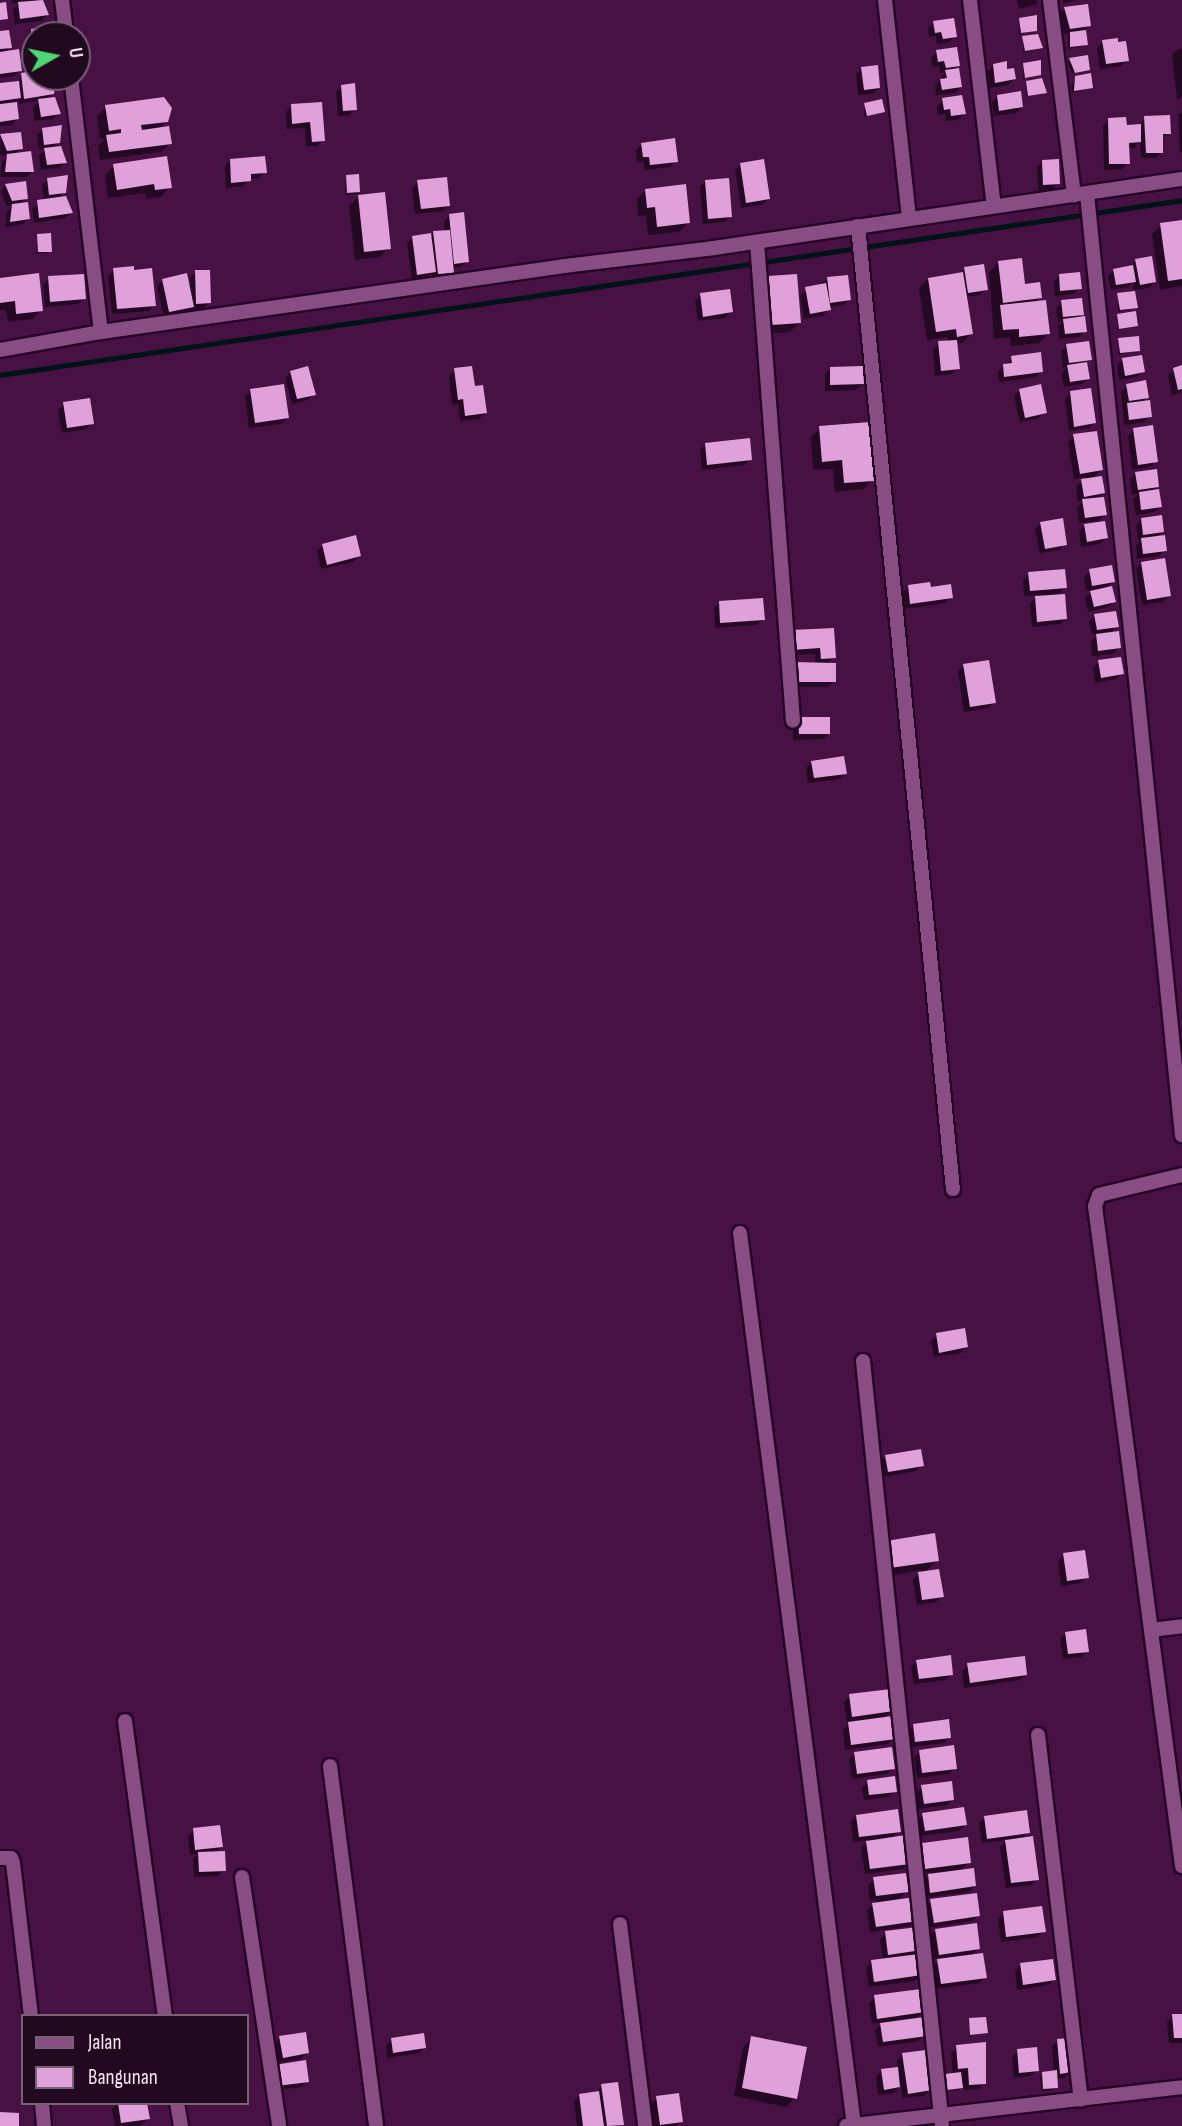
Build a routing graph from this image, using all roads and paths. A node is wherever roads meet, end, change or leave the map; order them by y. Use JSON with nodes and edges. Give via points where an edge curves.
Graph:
{"nodes":[{"id":1,"x":62,"y":0,"type":"edge"},
{"id":2,"x":885,"y":0,"type":"edge"},
{"id":3,"x":970,"y":0,"type":"edge"},
{"id":4,"x":1050,"y":0,"type":"edge"},
{"id":5,"x":64,"y":21,"type":"edge"},
{"id":6,"x":73,"y":91,"type":"edge"},
{"id":7,"x":1182,"y":179,"type":"edge"},
{"id":8,"x":1083,"y":197,"type":"junction"},
{"id":9,"x":994,"y":206,"type":"junction"},
{"id":10,"x":909,"y":218,"type":"junction"},
{"id":11,"x":858,"y":231,"type":"junction"},
{"id":12,"x":757,"y":247,"type":"junction"},
{"id":13,"x":101,"y":332,"type":"junction"},
{"id":14,"x":0,"y":350,"type":"edge"},
{"id":15,"x":793,"y":721,"type":"dead end"},
{"id":16,"x":1182,"y":1136,"type":"edge"},
{"id":17,"x":1182,"y":1175,"type":"edge"},
{"id":18,"x":953,"y":1189,"type":"dead end"},
{"id":19,"x":740,"y":1233,"type":"dead end"},
{"id":20,"x":863,"y":1361,"type":"dead end"},
{"id":21,"x":1182,"y":1626,"type":"edge"},
{"id":22,"x":1151,"y":1630,"type":"junction"},
{"id":23,"x":125,"y":1721,"type":"dead end"},
{"id":24,"x":1038,"y":1735,"type":"dead end"},
{"id":25,"x":330,"y":1766,"type":"dead end"},
{"id":26,"x":0,"y":1858,"type":"edge"},
{"id":27,"x":1182,"y":1866,"type":"edge"},
{"id":28,"x":242,"y":1877,"type":"dead end"},
{"id":29,"x":620,"y":1924,"type":"dead end"},
{"id":30,"x":31,"y":2014,"type":"edge"},
{"id":31,"x":165,"y":2014,"type":"edge"},
{"id":32,"x":1182,"y":2087,"type":"edge"},
{"id":33,"x":1082,"y":2099,"type":"junction"},
{"id":34,"x":42,"y":2105,"type":"edge"},
{"id":35,"x":177,"y":2105,"type":"edge"},
{"id":36,"x":941,"y":2120,"type":"edge"},
{"id":37,"x":849,"y":2125,"type":"edge"},
{"id":38,"x":44,"y":2126,"type":"edge"},
{"id":39,"x":181,"y":2126,"type":"edge"},
{"id":40,"x":279,"y":2126,"type":"edge"},
{"id":41,"x":376,"y":2126,"type":"edge"},
{"id":42,"x":645,"y":2126,"type":"edge"}],
"edges":[{"from":1,"to":5,"type":"street"},
{"from":2,"to":10,"type":"street"},
{"from":3,"to":9,"type":"street"},
{"from":4,"to":8,"type":"street"},
{"from":6,"to":13,"type":"street"},
{"from":7,"to":8,"type":"street"},
{"from":8,"to":9,"type":"street"},
{"from":8,"to":16,"type":"street","via":[[1093,231]]},
{"from":9,"to":10,"type":"street"},
{"from":10,"to":11,"type":"street"},
{"from":11,"to":12,"type":"street"},
{"from":11,"to":18,"type":"street"},
{"from":12,"to":13,"type":"street","via":[[564,266]]},
{"from":12,"to":15,"type":"street"},
{"from":13,"to":14,"type":"street"},
{"from":17,"to":22,"type":"street","via":[[1099,1195],[1095,1206]]},
{"from":19,"to":37,"type":"street"},
{"from":20,"to":36,"type":"street"},
{"from":21,"to":22,"type":"street"},
{"from":22,"to":27,"type":"street"},
{"from":23,"to":31,"type":"street"},
{"from":24,"to":33,"type":"street"},
{"from":25,"to":41,"type":"street"},
{"from":26,"to":30,"type":"street","via":[[11,1858],[13,1863]]},
{"from":28,"to":40,"type":"street"},
{"from":29,"to":42,"type":"street"},
{"from":32,"to":33,"type":"street"},
{"from":33,"to":36,"type":"street"},
{"from":34,"to":38,"type":"street"},
{"from":35,"to":39,"type":"street"},
{"from":36,"to":37,"type":"street"}]}
